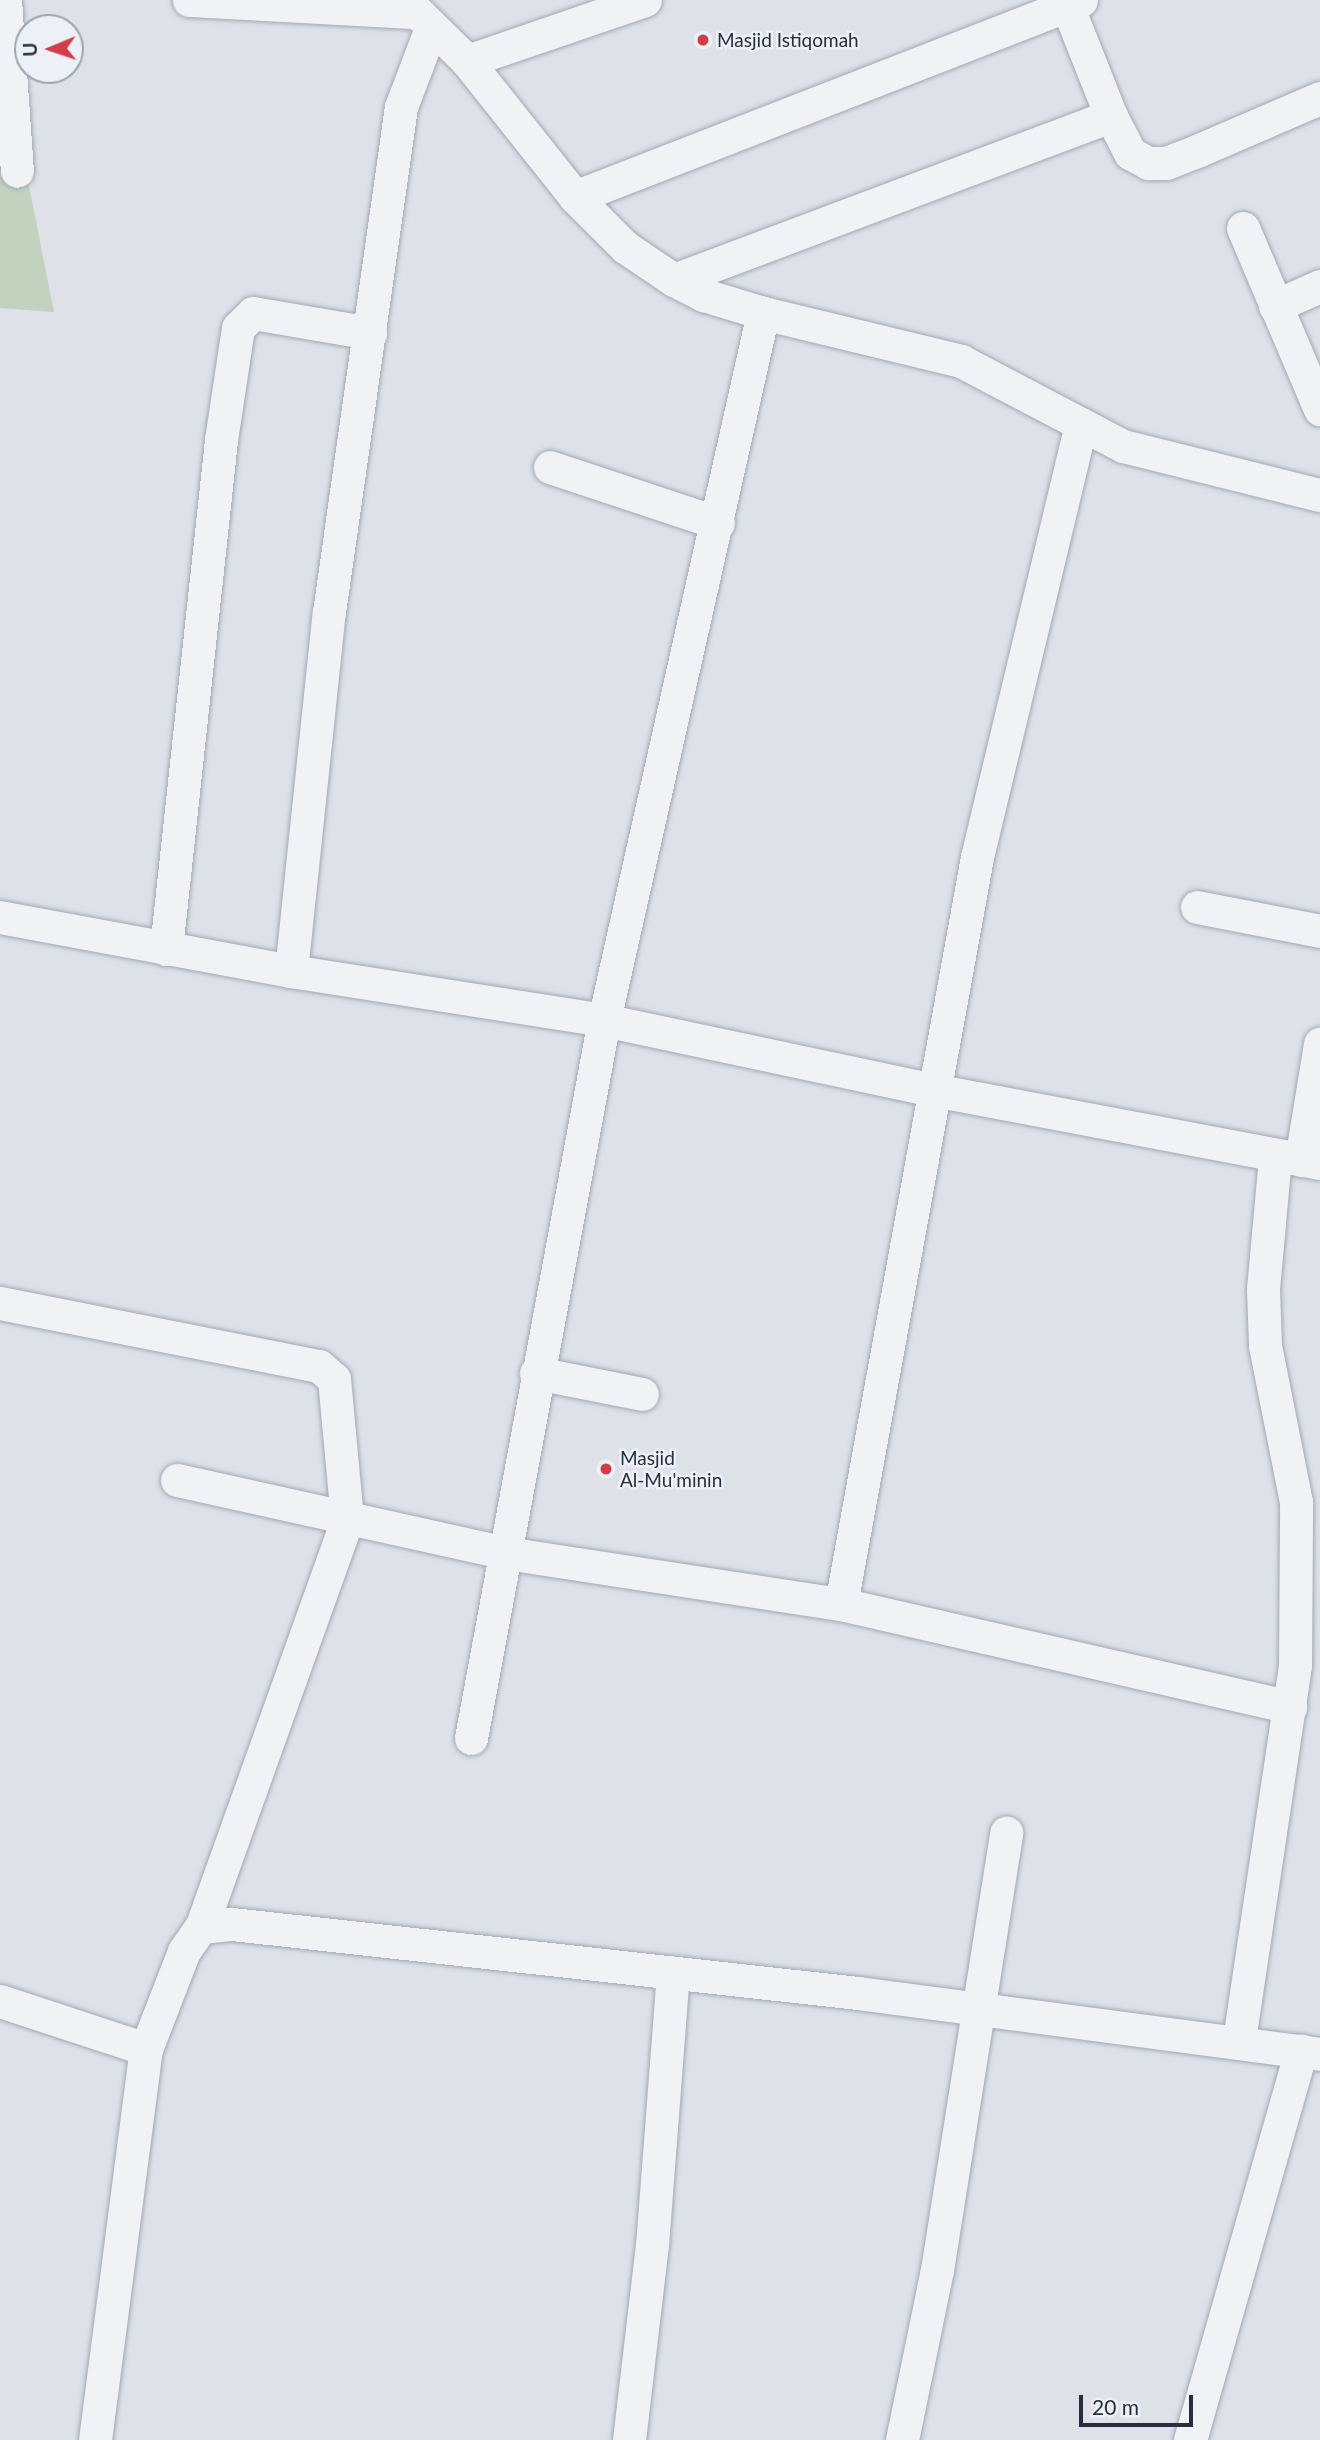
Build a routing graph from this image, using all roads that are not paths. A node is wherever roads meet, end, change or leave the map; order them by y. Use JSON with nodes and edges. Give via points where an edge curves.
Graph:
{"nodes":[{"id":1,"x":5,"y":0,"type":"edge"},
{"id":2,"x":189,"y":0,"type":"edge"},
{"id":3,"x":645,"y":0,"type":"edge"},
{"id":4,"x":1071,"y":2,"type":"edge"},
{"id":5,"x":416,"y":13,"type":"edge"},
{"id":6,"x":467,"y":61,"type":"junction"},
{"id":7,"x":1320,"y":97,"type":"edge"},
{"id":8,"x":1111,"y":116,"type":"junction"},
{"id":9,"x":17,"y":171,"type":"dead end"},
{"id":10,"x":575,"y":197,"type":"junction"},
{"id":11,"x":1242,"y":228,"type":"dead end"},
{"id":12,"x":674,"y":280,"type":"junction"},
{"id":13,"x":1320,"y":286,"type":"edge"},
{"id":14,"x":1275,"y":306,"type":"junction"},
{"id":15,"x":763,"y":313,"type":"junction"},
{"id":16,"x":370,"y":333,"type":"junction"},
{"id":17,"x":1320,"y":409,"type":"edge"},
{"id":18,"x":1081,"y":424,"type":"junction"},
{"id":19,"x":551,"y":467,"type":"dead end"},
{"id":20,"x":1320,"y":495,"type":"edge"},
{"id":21,"x":718,"y":523,"type":"junction"},
{"id":22,"x":1197,"y":906,"type":"dead end"},
{"id":23,"x":0,"y":917,"type":"edge"},
{"id":24,"x":1320,"y":931,"type":"edge"},
{"id":25,"x":166,"y":949,"type":"junction"},
{"id":26,"x":290,"y":971,"type":"junction"},
{"id":27,"x":604,"y":1020,"type":"junction"},
{"id":28,"x":1320,"y":1044,"type":"edge"},
{"id":29,"x":934,"y":1090,"type":"junction"},
{"id":30,"x":1299,"y":1159,"type":"edge"},
{"id":31,"x":0,"y":1303,"type":"edge"},
{"id":32,"x":536,"y":1373,"type":"junction"},
{"id":33,"x":642,"y":1394,"type":"dead end"},
{"id":34,"x":177,"y":1480,"type":"dead end"},
{"id":35,"x":347,"y":1520,"type":"junction"},
{"id":36,"x":506,"y":1553,"type":"junction"},
{"id":37,"x":841,"y":1604,"type":"junction"},
{"id":38,"x":1290,"y":1707,"type":"junction"},
{"id":39,"x":471,"y":1738,"type":"dead end"},
{"id":40,"x":1006,"y":1832,"type":"dead end"},
{"id":41,"x":201,"y":1927,"type":"junction"},
{"id":42,"x":673,"y":1973,"type":"junction"},
{"id":43,"x":0,"y":2001,"type":"edge"},
{"id":44,"x":979,"y":2010,"type":"junction"},
{"id":45,"x":1239,"y":2040,"type":"junction"},
{"id":46,"x":146,"y":2049,"type":"junction"},
{"id":47,"x":1311,"y":2052,"type":"edge"},
{"id":48,"x":95,"y":2440,"type":"edge"},
{"id":49,"x":629,"y":2440,"type":"edge"},
{"id":50,"x":902,"y":2440,"type":"edge"},
{"id":51,"x":1190,"y":2440,"type":"edge"}],
"edges":[{"from":1,"to":9,"type":"street"},
{"from":2,"to":5,"type":"street"},
{"from":3,"to":6,"type":"street"},
{"from":4,"to":8,"type":"street"},
{"from":4,"to":10,"type":"street"},
{"from":5,"to":6,"type":"street"},
{"from":5,"to":16,"type":"street"},
{"from":6,"to":10,"type":"street"},
{"from":7,"to":8,"type":"street","via":[[1166,163],[1148,163],[1130,153]]},
{"from":8,"to":12,"type":"street"},
{"from":10,"to":12,"type":"street","via":[[625,247]]},
{"from":11,"to":14,"type":"street"},
{"from":12,"to":15,"type":"street","via":[[704,295]]},
{"from":13,"to":14,"type":"street"},
{"from":14,"to":17,"type":"street"},
{"from":15,"to":18,"type":"street","via":[[961,361]]},
{"from":15,"to":21,"type":"street"},
{"from":16,"to":25,"type":"street","via":[[253,313],[238,328],[221,440]]},
{"from":16,"to":26,"type":"street","via":[[329,612]]},
{"from":18,"to":20,"type":"street","via":[[1123,446]]},
{"from":18,"to":29,"type":"street","via":[[977,857]]},
{"from":19,"to":21,"type":"street"},
{"from":21,"to":27,"type":"street"},
{"from":22,"to":24,"type":"street"},
{"from":23,"to":25,"type":"street"},
{"from":25,"to":26,"type":"street"},
{"from":26,"to":27,"type":"street"},
{"from":27,"to":29,"type":"street"},
{"from":27,"to":32,"type":"street"},
{"from":28,"to":30,"type":"street"},
{"from":29,"to":30,"type":"street"},
{"from":29,"to":37,"type":"street"},
{"from":30,"to":38,"type":"street","via":[[1263,1289],[1274,1406],[1296,1502]]},
{"from":31,"to":35,"type":"street","via":[[328,1370],[335,1386]]},
{"from":32,"to":33,"type":"street"},
{"from":32,"to":36,"type":"street"},
{"from":34,"to":35,"type":"street"},
{"from":35,"to":36,"type":"street"},
{"from":35,"to":41,"type":"street"},
{"from":36,"to":37,"type":"street"},
{"from":36,"to":39,"type":"street"},
{"from":37,"to":38,"type":"street"},
{"from":38,"to":45,"type":"street"},
{"from":40,"to":44,"type":"street"},
{"from":41,"to":42,"type":"street","via":[[232,1924],[370,1937]]},
{"from":41,"to":46,"type":"street","via":[[184,1951]]},
{"from":42,"to":44,"type":"street"},
{"from":42,"to":49,"type":"street","via":[[652,2245]]},
{"from":43,"to":46,"type":"street"},
{"from":44,"to":45,"type":"street"},
{"from":44,"to":50,"type":"street","via":[[937,2270]]},
{"from":45,"to":47,"type":"street"},
{"from":46,"to":48,"type":"street"},
{"from":47,"to":51,"type":"street"}]}
